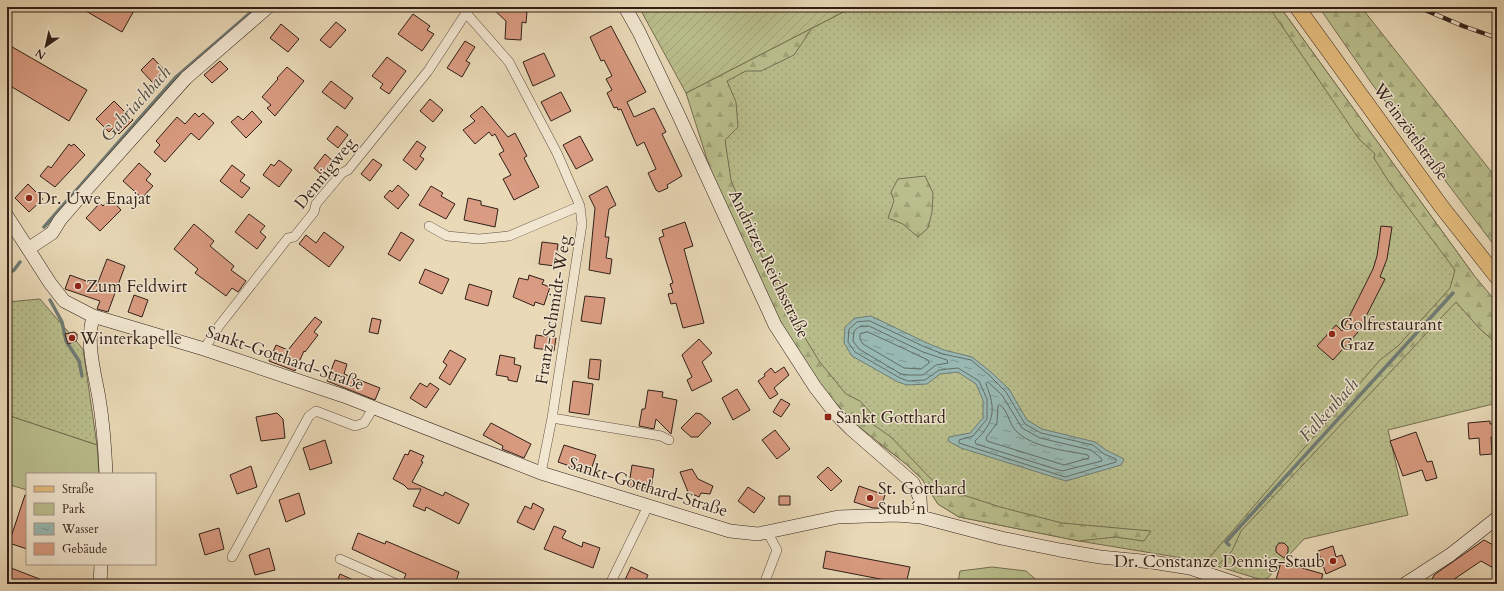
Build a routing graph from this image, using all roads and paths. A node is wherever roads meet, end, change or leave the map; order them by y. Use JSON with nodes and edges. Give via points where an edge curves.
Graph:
{"nodes":[{"id":1,"x":268,"y":7,"type":"edge"},
{"id":2,"x":625,"y":7,"type":"edge"},
{"id":3,"x":1297,"y":7,"type":"edge"},
{"id":4,"x":468,"y":10,"type":"edge"},
{"id":5,"x":580,"y":206,"type":"junction"},
{"id":6,"x":7,"y":216,"type":"edge"},
{"id":7,"x":429,"y":226,"type":"dead end"},
{"id":8,"x":28,"y":249,"type":"junction"},
{"id":9,"x":1497,"y":277,"type":"edge"},
{"id":10,"x":93,"y":316,"type":"junction"},
{"id":11,"x":204,"y":349,"type":"junction"},
{"id":12,"x":374,"y":407,"type":"junction"},
{"id":13,"x":552,"y":418,"type":"junction"},
{"id":14,"x":669,"y":440,"type":"dead end"},
{"id":15,"x":106,"y":473,"type":"edge"},
{"id":16,"x":541,"y":473,"type":"junction"},
{"id":17,"x":648,"y":506,"type":"junction"},
{"id":18,"x":921,"y":517,"type":"junction"},
{"id":19,"x":1497,"y":518,"type":"edge"},
{"id":20,"x":768,"y":533,"type":"junction"},
{"id":21,"x":232,"y":557,"type":"dead end"},
{"id":22,"x":340,"y":559,"type":"dead end"},
{"id":23,"x":101,"y":565,"type":"edge"},
{"id":24,"x":100,"y":584,"type":"edge"},
{"id":25,"x":397,"y":584,"type":"edge"},
{"id":26,"x":610,"y":584,"type":"edge"},
{"id":27,"x":764,"y":584,"type":"edge"},
{"id":28,"x":1238,"y":584,"type":"edge"},
{"id":29,"x":1405,"y":584,"type":"edge"}],
"edges":[{"from":1,"to":8,"type":"main road","via":[[186,78],[60,220],[52,233]]},
{"from":2,"to":18,"type":"main road","name":"Andritzer Reichsstraße","via":[[679,116],[775,325],[815,387],[835,412],[913,482],[920,498]]},
{"from":3,"to":9,"type":"main road","name":"Weinzöttlstraße","via":[[1441,206]]},
{"from":4,"to":5,"type":"street","name":"Franz-Schmidt-Weg","via":[[509,62],[557,153]]},
{"from":4,"to":11,"type":"street","name":"Dennigweg","via":[[428,71],[348,170],[342,173],[316,204],[314,212],[294,237],[288,238]]},
{"from":5,"to":7,"type":"street","name":"Franz-Schmidt-Weg","via":[[509,236],[479,239],[447,236]]},
{"from":5,"to":13,"type":"street","name":"Franz-Schmidt-Weg","via":[[582,224]]},
{"from":6,"to":8,"type":"main road","name":"Sankt-Gotthard-Straße"},
{"from":8,"to":10,"type":"main road","name":"Sankt-Gotthard-Straße","via":[[64,301]]},
{"from":10,"to":11,"type":"main road","name":"Sankt-Gotthard-Straße"},
{"from":10,"to":15,"type":"main road","via":[[91,359],[102,420]]},
{"from":11,"to":12,"type":"main road","name":"Sankt-Gotthard-Straße"},
{"from":12,"to":16,"type":"main road","name":"Sankt-Gotthard-Straße"},
{"from":12,"to":21,"type":"street","name":"Sankt-Gotthard-Straße","via":[[364,423],[355,426],[316,411],[309,416]]},
{"from":13,"to":14,"type":"street","via":[[661,436]]},
{"from":13,"to":16,"type":"street","name":"Franz-Schmidt-Weg"},
{"from":16,"to":17,"type":"main road","name":"Sankt-Gotthard-Straße"},
{"from":17,"to":20,"type":"main road","name":"Sankt-Gotthard-Straße","via":[[730,531]]},
{"from":17,"to":26,"type":"street"},
{"from":18,"to":20,"type":"main road","name":"Sankt-Gotthard-Straße","via":[[845,516],[822,519]]},
{"from":18,"to":28,"type":"main road","via":[[1053,549],[1190,568]]},
{"from":19,"to":29,"type":"main road","via":[[1450,555]]},
{"from":20,"to":27,"type":"street","via":[[777,550]]},
{"from":22,"to":25,"type":"street"},
{"from":23,"to":24,"type":"main road"}]}
